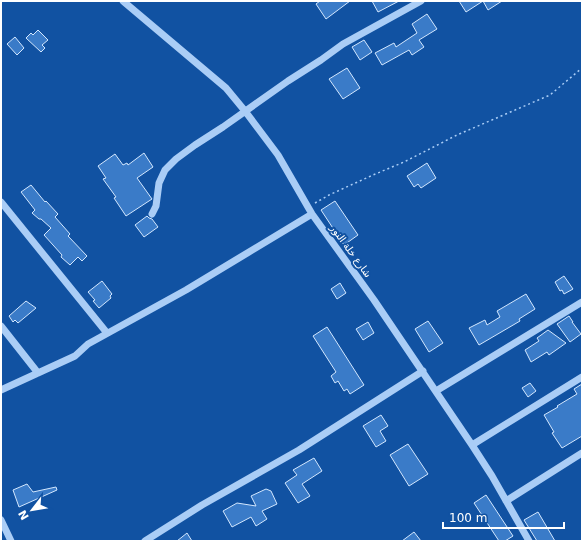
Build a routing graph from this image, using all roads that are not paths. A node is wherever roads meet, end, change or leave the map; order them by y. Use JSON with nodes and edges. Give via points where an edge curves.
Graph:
{"nodes":[{"id":1,"x":123,"y":1,"type":"edge"},
{"id":2,"x":421,"y":1,"type":"edge"},
{"id":3,"x":245,"y":111,"type":"junction"},
{"id":4,"x":1,"y":202,"type":"edge"},
{"id":5,"x":152,"y":214,"type":"dead end"},
{"id":6,"x":312,"y":214,"type":"junction"},
{"id":7,"x":582,"y":302,"type":"edge"},
{"id":8,"x":1,"y":326,"type":"edge"},
{"id":9,"x":107,"y":333,"type":"junction"},
{"id":10,"x":423,"y":371,"type":"junction"},
{"id":11,"x":38,"y":373,"type":"junction"},
{"id":12,"x":582,"y":377,"type":"edge"},
{"id":13,"x":1,"y":390,"type":"edge"},
{"id":14,"x":436,"y":391,"type":"junction"},
{"id":15,"x":472,"y":445,"type":"junction"},
{"id":16,"x":582,"y":453,"type":"edge"},
{"id":17,"x":506,"y":501,"type":"junction"},
{"id":18,"x":1,"y":520,"type":"edge"},
{"id":19,"x":11,"y":541,"type":"edge"},
{"id":20,"x":145,"y":541,"type":"edge"},
{"id":21,"x":529,"y":541,"type":"edge"}],
"edges":[{"from":1,"to":3,"type":"street","name":"شارع خلة النور","via":[[226,88]]},
{"from":2,"to":3,"type":"street","via":[[343,44]]},
{"from":3,"to":5,"type":"street","via":[[176,159],[165,170],[159,182],[156,206]]},
{"from":3,"to":6,"type":"street","name":"شارع خلة النور","via":[[278,155]]},
{"from":4,"to":9,"type":"street"},
{"from":6,"to":9,"type":"street","via":[[186,290]]},
{"from":6,"to":10,"type":"street","name":"شارع خلة النور"},
{"from":7,"to":14,"type":"street"},
{"from":8,"to":11,"type":"street"},
{"from":9,"to":11,"type":"street","via":[[88,344],[75,356]]},
{"from":10,"to":14,"type":"street","name":"شارع خلة النور"},
{"from":10,"to":20,"type":"street","via":[[299,450]]},
{"from":11,"to":13,"type":"street"},
{"from":12,"to":15,"type":"street"},
{"from":14,"to":15,"type":"street","name":"شارع خلة النور"},
{"from":15,"to":17,"type":"street","name":"شارع خلة النور"},
{"from":16,"to":17,"type":"street"},
{"from":17,"to":21,"type":"street","name":"شارع خلة النور"},
{"from":18,"to":19,"type":"street"}]}
